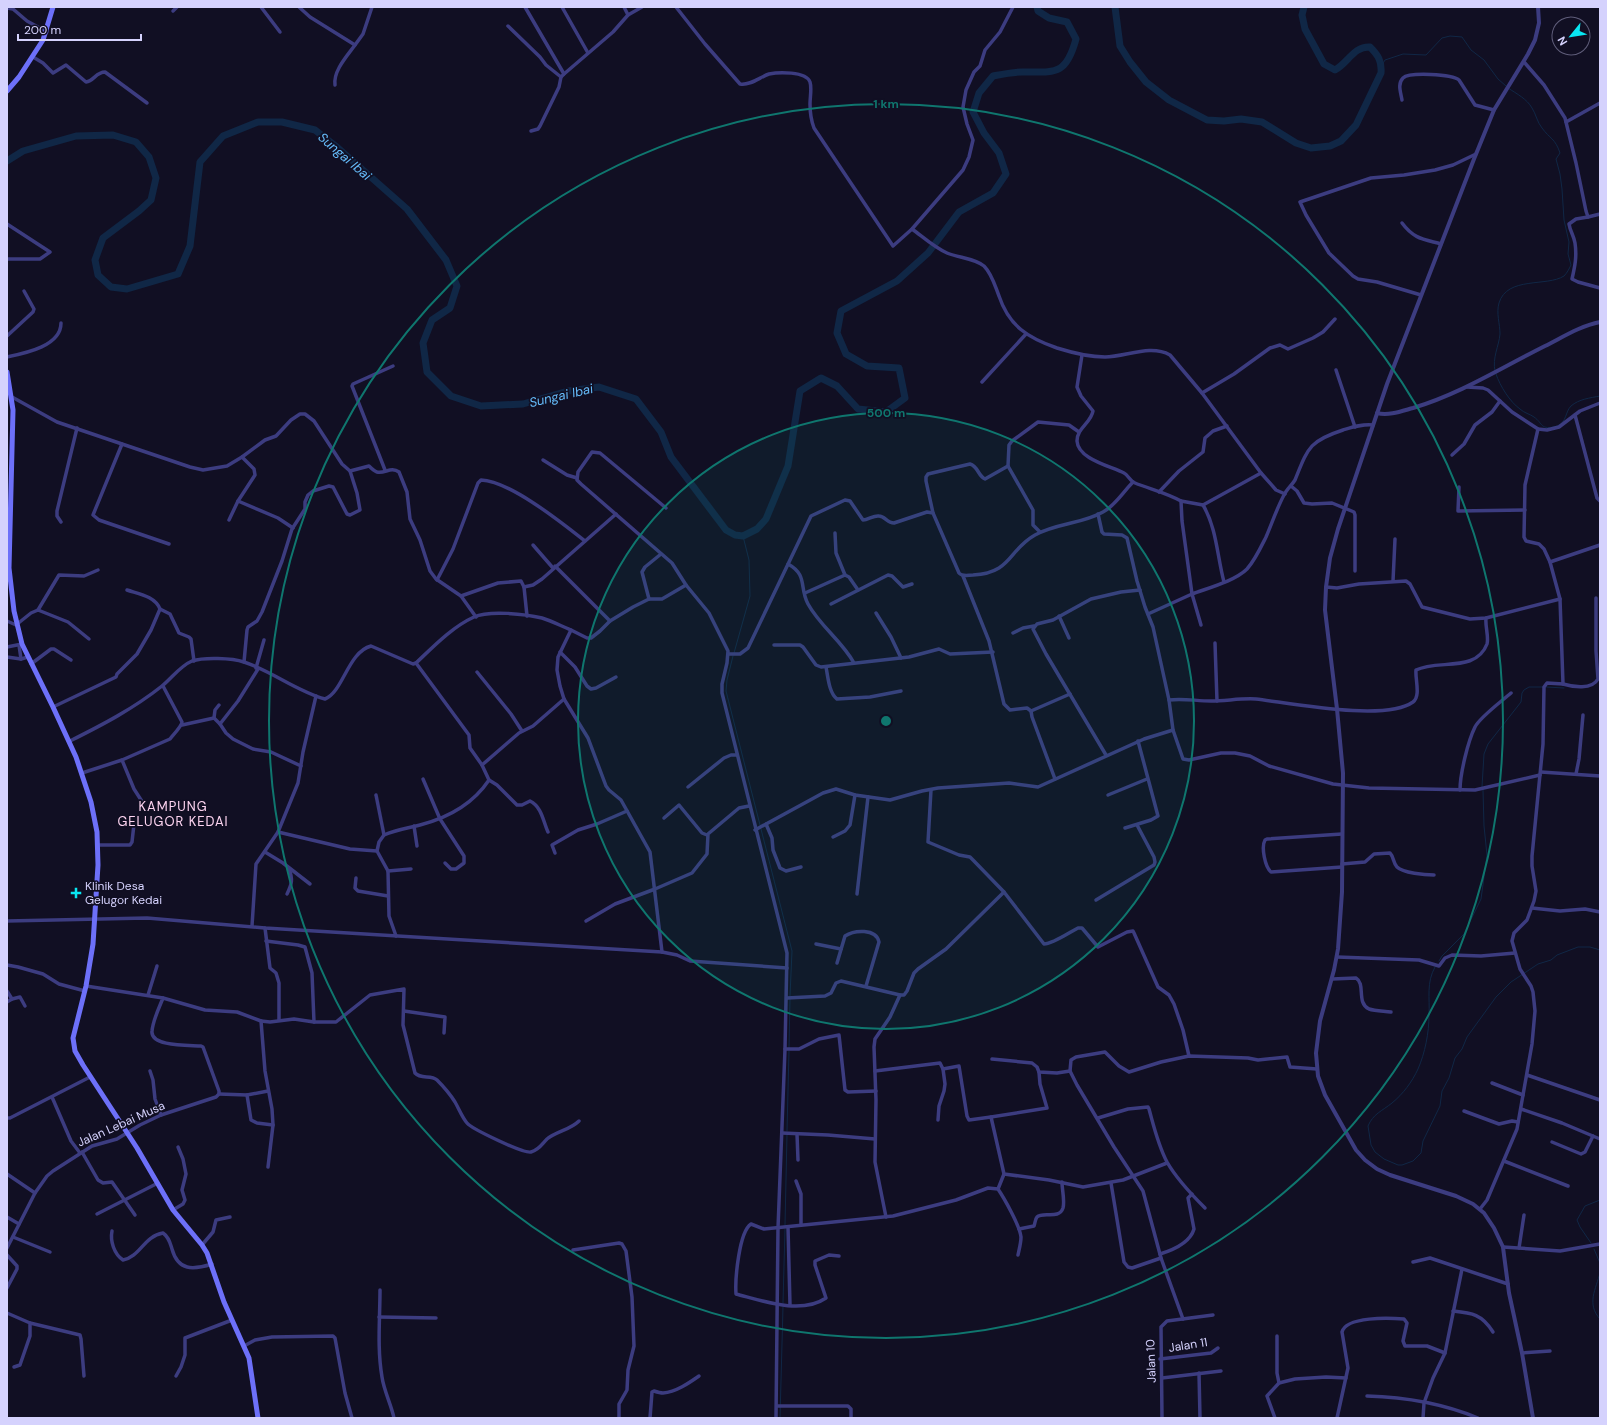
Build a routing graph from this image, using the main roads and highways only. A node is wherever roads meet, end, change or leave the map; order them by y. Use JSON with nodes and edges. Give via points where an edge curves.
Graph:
{"nodes":[{"id":1,"x":53,"y":7,"type":"edge"},
{"id":2,"x":7,"y":91,"type":"edge"},
{"id":3,"x":7,"y":372,"type":"edge"},
{"id":4,"x":8,"y":534,"type":"edge"},
{"id":5,"x":258,"y":1418,"type":"edge"}],
"edges":[{"from":1,"to":2,"type":"main road","via":[[43,40]]},
{"from":3,"to":4,"type":"main road","via":[[13,410]]},
{"from":4,"to":5,"type":"main road","via":[[9,568],[20,644],[70,741],[95,821],[98,845],[95,921],[92,954],[73,1038],[75,1050],[174,1210],[202,1245],[212,1264],[224,1302],[244,1346],[251,1370]]}]}
